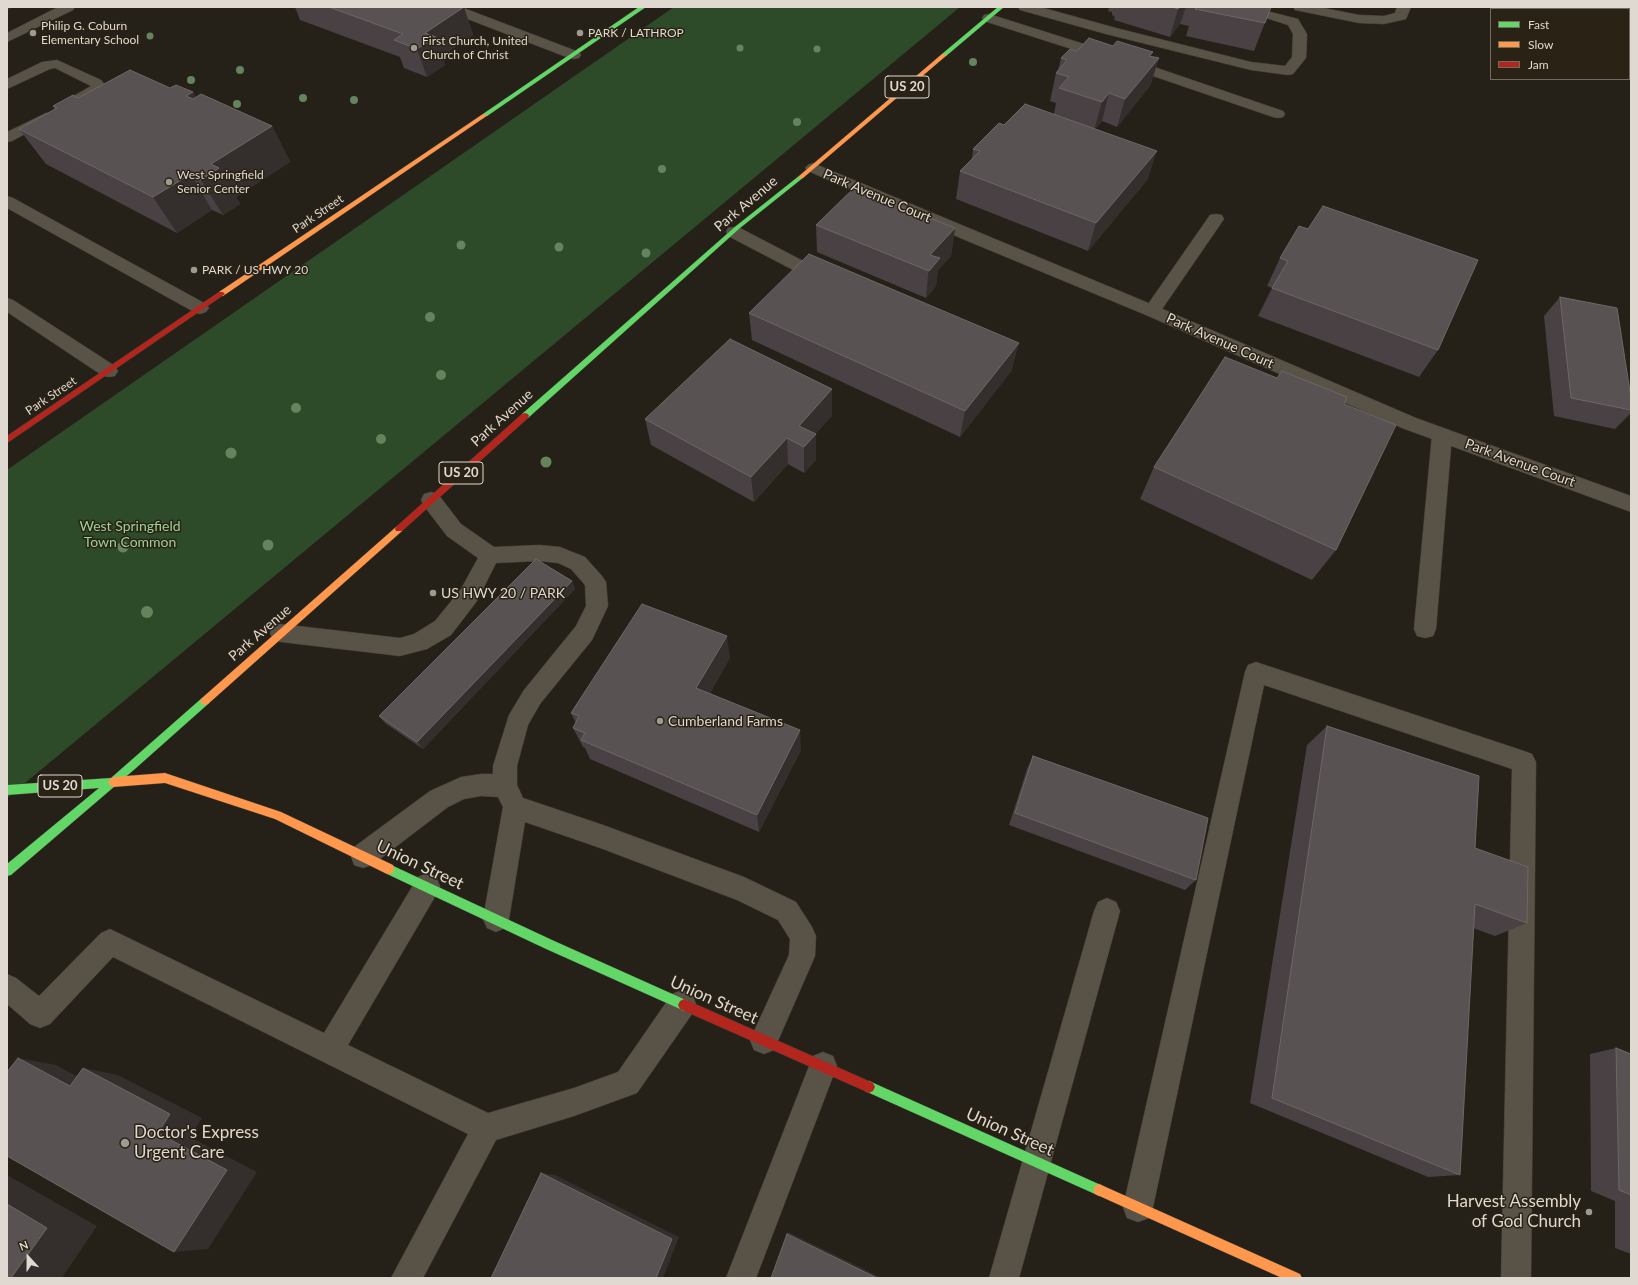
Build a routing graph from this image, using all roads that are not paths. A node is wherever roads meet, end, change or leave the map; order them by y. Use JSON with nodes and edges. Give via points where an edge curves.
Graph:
{"nodes":[{"id":1,"x":68,"y":7,"type":"edge"},
{"id":2,"x":449,"y":7,"type":"edge"},
{"id":3,"x":1001,"y":7,"type":"edge"},
{"id":4,"x":1025,"y":7,"type":"edge"},
{"id":5,"x":1232,"y":7,"type":"edge"},
{"id":6,"x":1300,"y":7,"type":"edge"},
{"id":7,"x":1404,"y":7,"type":"edge"},
{"id":8,"x":639,"y":8,"type":"edge"},
{"id":9,"x":989,"y":18,"type":"junction"},
{"id":10,"x":7,"y":38,"type":"edge"},
{"id":11,"x":574,"y":55,"type":"junction"},
{"id":12,"x":7,"y":85,"type":"edge"},
{"id":13,"x":1278,"y":114,"type":"dead end"},
{"id":14,"x":7,"y":138,"type":"edge"},
{"id":15,"x":813,"y":168,"type":"junction"},
{"id":16,"x":7,"y":201,"type":"edge"},
{"id":17,"x":1216,"y":219,"type":"dead end"},
{"id":18,"x":734,"y":232,"type":"junction"},
{"id":19,"x":840,"y":282,"type":"edge"},
{"id":20,"x":7,"y":304,"type":"edge"},
{"id":21,"x":200,"y":308,"type":"junction"},
{"id":22,"x":1152,"y":311,"type":"junction"},
{"id":23,"x":109,"y":371,"type":"junction"},
{"id":24,"x":1442,"y":435,"type":"junction"},
{"id":25,"x":7,"y":440,"type":"edge"},
{"id":26,"x":431,"y":500,"type":"junction"},
{"id":27,"x":1631,"y":504,"type":"edge"},
{"id":28,"x":490,"y":555,"type":"junction"},
{"id":29,"x":1425,"y":630,"type":"dead end"},
{"id":30,"x":282,"y":633,"type":"junction"},
{"id":31,"x":112,"y":782,"type":"junction"},
{"id":32,"x":7,"y":790,"type":"edge"},
{"id":33,"x":510,"y":797,"type":"junction"},
{"id":34,"x":363,"y":856,"type":"junction"},
{"id":35,"x":7,"y":871,"type":"edge"},
{"id":36,"x":426,"y":886,"type":"junction"},
{"id":37,"x":1107,"y":911,"type":"dead end"},
{"id":38,"x":496,"y":919,"type":"junction"},
{"id":39,"x":7,"y":987,"type":"edge"},
{"id":40,"x":682,"y":1004,"type":"junction"},
{"id":41,"x":764,"y":1040,"type":"junction"},
{"id":42,"x":329,"y":1050,"type":"junction"},
{"id":43,"x":823,"y":1066,"type":"junction"},
{"id":44,"x":487,"y":1128,"type":"junction"},
{"id":45,"x":1036,"y":1161,"type":"junction"},
{"id":46,"x":1138,"y":1207,"type":"junction"},
{"id":47,"x":406,"y":1278,"type":"edge"},
{"id":48,"x":741,"y":1278,"type":"edge"},
{"id":49,"x":1004,"y":1278,"type":"edge"},
{"id":50,"x":1296,"y":1278,"type":"edge"},
{"id":51,"x":1516,"y":1278,"type":"edge"}],
"edges":[{"from":1,"to":10,"type":"street"},
{"from":2,"to":11,"type":"street"},
{"from":3,"to":9,"type":"main road","name":"Park Avenue","number":"US 20"},
{"from":4,"to":5,"type":"street","via":[[1251,66],[1288,71],[1299,58],[1300,34],[1293,22]]},
{"from":6,"to":7,"type":"street","via":[[1360,19],[1384,20],[1401,16]]},
{"from":8,"to":11,"type":"main road","name":"Park Street"},
{"from":9,"to":13,"type":"street"},
{"from":9,"to":15,"type":"main road","name":"Park Avenue","number":"US 20"},
{"from":11,"to":21,"type":"main road","name":"Park Street"},
{"from":12,"to":14,"type":"street","via":[[57,64],[99,86],[96,90]]},
{"from":15,"to":18,"type":"main road","name":"Park Avenue","number":"US 20"},
{"from":15,"to":22,"type":"street","name":"Park Avenue Court"},
{"from":16,"to":21,"type":"street"},
{"from":17,"to":22,"type":"street"},
{"from":18,"to":19,"type":"street","via":[[803,268]]},
{"from":18,"to":26,"type":"main road","name":"Park Avenue","number":"US 20"},
{"from":20,"to":23,"type":"street"},
{"from":21,"to":23,"type":"main road","name":"Park Street"},
{"from":22,"to":24,"type":"street","name":"Park Avenue Court"},
{"from":23,"to":25,"type":"main road","name":"Park Street"},
{"from":24,"to":27,"type":"street","name":"Park Avenue Court"},
{"from":24,"to":29,"type":"street"},
{"from":26,"to":28,"type":"street","via":[[454,530]]},
{"from":26,"to":30,"type":"main road","name":"Park Avenue","number":"US 20"},
{"from":28,"to":30,"type":"street","via":[[469,595],[443,628],[419,642],[400,647]]},
{"from":28,"to":33,"type":"street","via":[[560,555],[578,564],[596,582],[597,606],[584,633],[532,697],[517,722],[505,766]]},
{"from":30,"to":31,"type":"main road","name":"Park Avenue","number":"US 20"},
{"from":31,"to":32,"type":"main road","number":"US 20"},
{"from":31,"to":34,"type":"main road","name":"Union Street","via":[[166,778],[278,815]]},
{"from":31,"to":35,"type":"main road","name":"Park Avenue"},
{"from":33,"to":34,"type":"street","via":[[482,785],[461,788],[439,799]]},
{"from":33,"to":38,"type":"street"},
{"from":33,"to":41,"type":"street","via":[[604,837],[744,890],[787,912],[803,936],[802,956]]},
{"from":34,"to":36,"type":"main road","name":"Union Street"},
{"from":36,"to":38,"type":"main road","name":"Union Street"},
{"from":36,"to":42,"type":"street"},
{"from":37,"to":45,"type":"street"},
{"from":38,"to":40,"type":"main road","name":"Union Street"},
{"from":39,"to":42,"type":"street","via":[[40,1014],[110,942]]},
{"from":40,"to":41,"type":"main road","name":"Union Street"},
{"from":40,"to":44,"type":"street","via":[[627,1083]]},
{"from":41,"to":43,"type":"main road","name":"Union Street"},
{"from":42,"to":44,"type":"street"},
{"from":43,"to":45,"type":"main road","name":"Union Street"},
{"from":43,"to":48,"type":"street"},
{"from":44,"to":47,"type":"street"},
{"from":45,"to":46,"type":"main road","name":"Union Street"},
{"from":45,"to":49,"type":"street"},
{"from":46,"to":50,"type":"main road","name":"Union Street"},
{"from":46,"to":51,"type":"street","via":[[1256,672],[1524,762]]}]}
